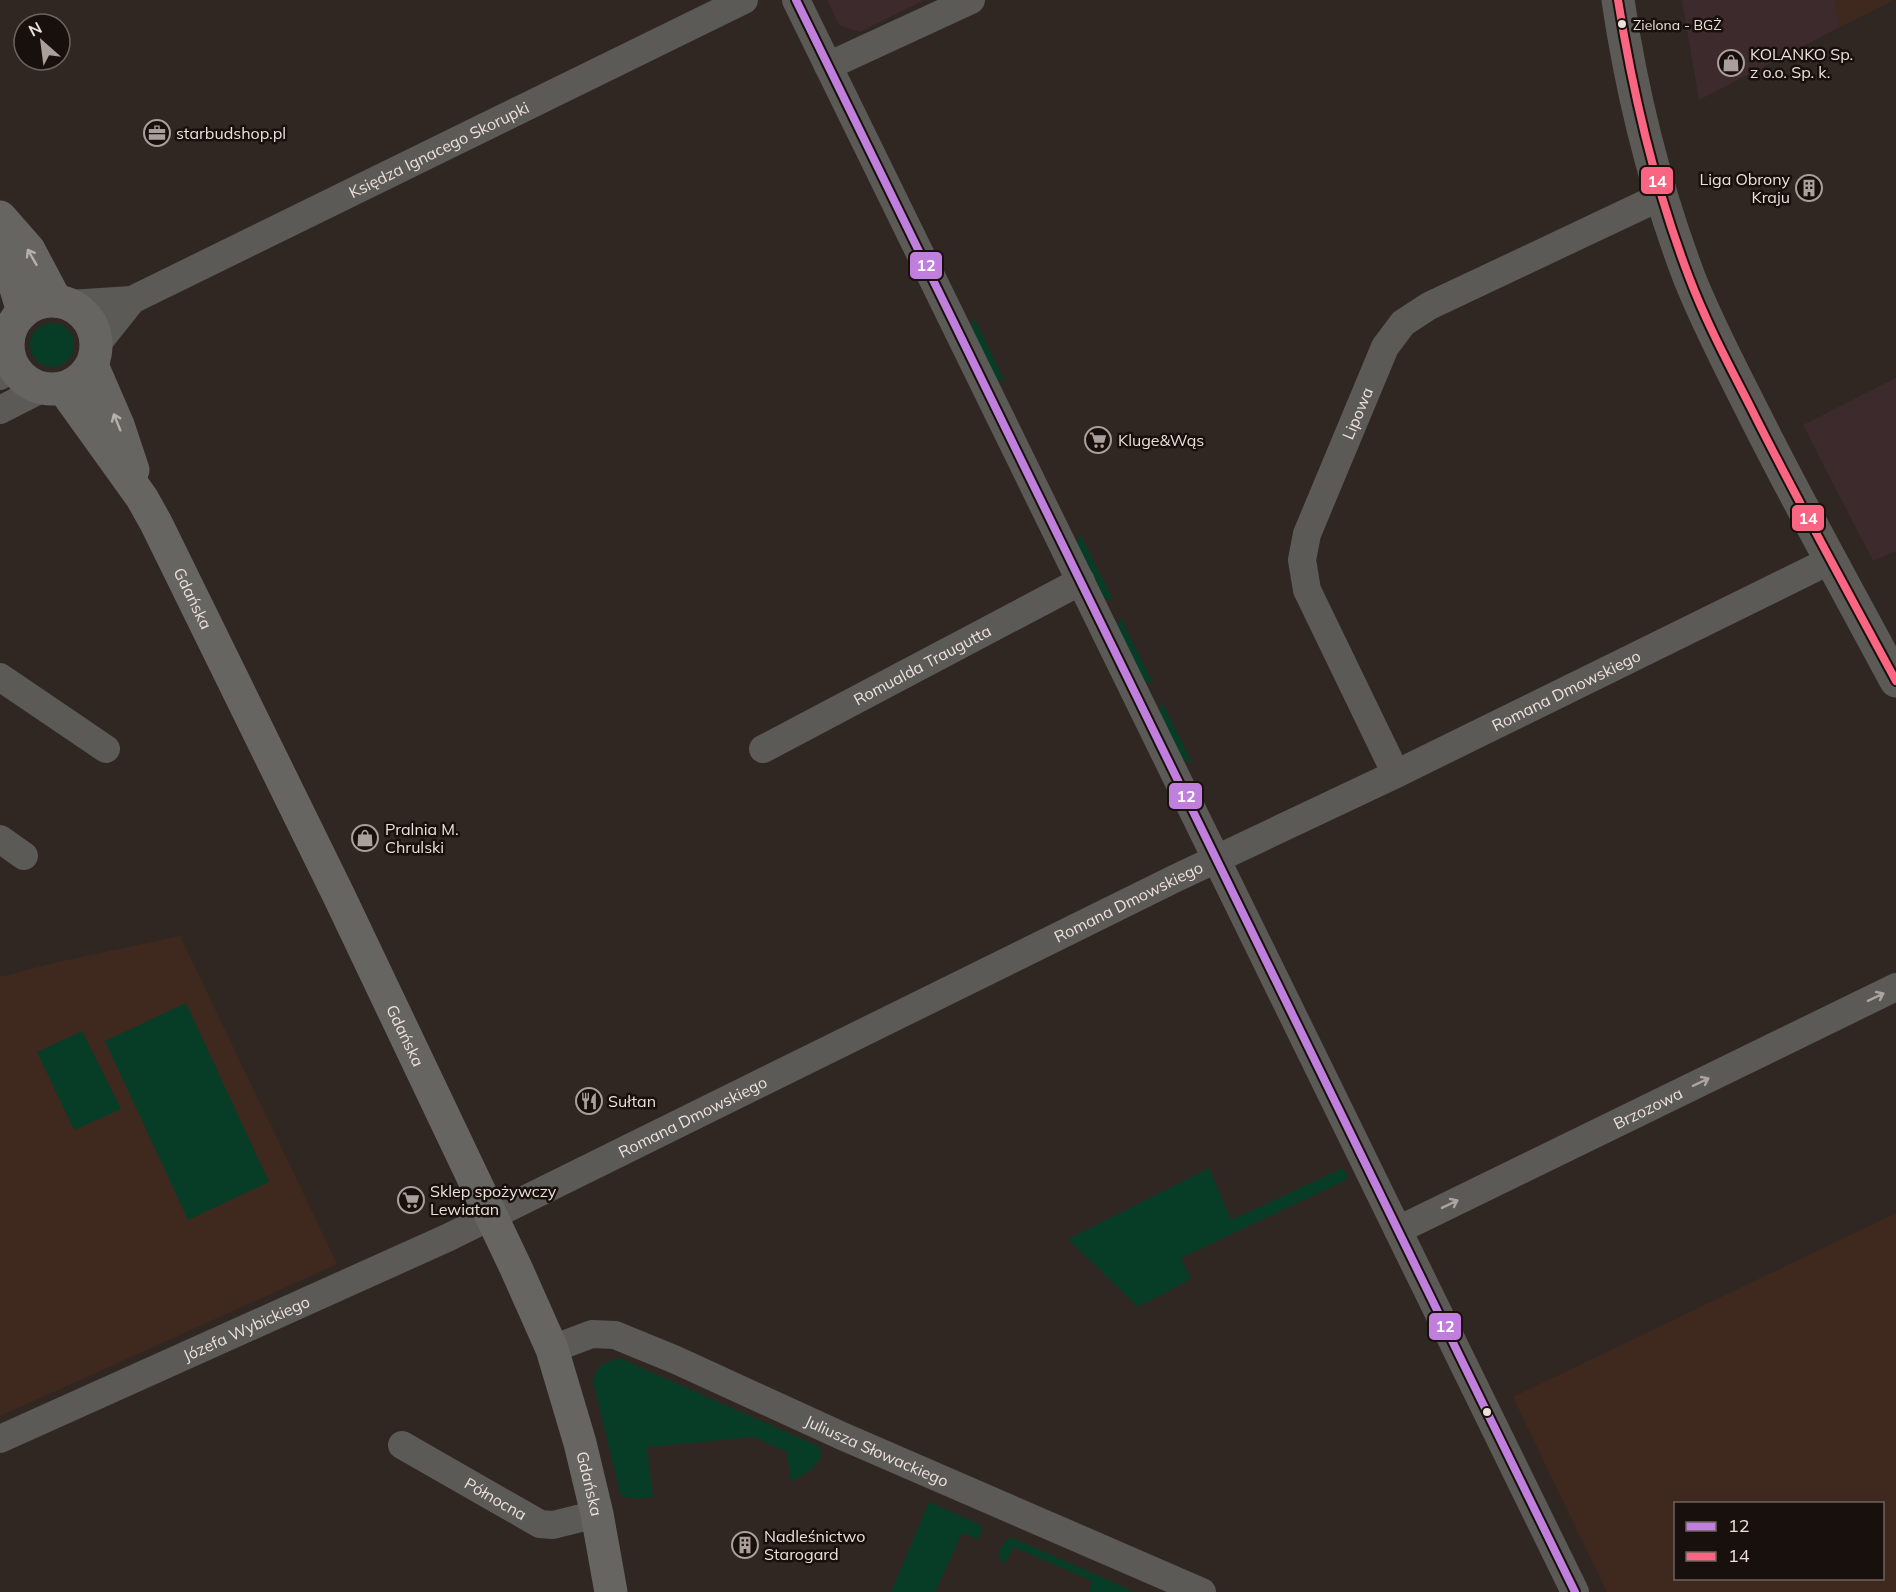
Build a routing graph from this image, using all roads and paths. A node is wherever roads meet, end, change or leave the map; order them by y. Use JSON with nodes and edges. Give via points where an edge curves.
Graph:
{"nodes":[{"id":1,"x":744,"y":0,"type":"edge"},
{"id":2,"x":796,"y":0,"type":"edge"},
{"id":3,"x":971,"y":0,"type":"edge"},
{"id":4,"x":1618,"y":0,"type":"edge"},
{"id":5,"x":828,"y":66,"type":"junction"},
{"id":6,"x":1662,"y":196,"type":"junction"},
{"id":7,"x":0,"y":217,"type":"edge"},
{"id":8,"x":0,"y":235,"type":"edge"},
{"id":9,"x":132,"y":300,"type":"junction"},
{"id":10,"x":62,"y":302,"type":"junction"},
{"id":11,"x":23,"y":312,"type":"junction"},
{"id":12,"x":94,"y":355,"type":"junction"},
{"id":13,"x":4,"y":365,"type":"edge"},
{"id":14,"x":53,"y":388,"type":"junction"},
{"id":15,"x":0,"y":410,"type":"edge"},
{"id":16,"x":142,"y":498,"type":"junction"},
{"id":17,"x":1831,"y":560,"type":"junction"},
{"id":18,"x":1081,"y":581,"type":"junction"},
{"id":19,"x":0,"y":677,"type":"edge"},
{"id":20,"x":1896,"y":681,"type":"edge"},
{"id":21,"x":106,"y":749,"type":"dead end"},
{"id":22,"x":763,"y":749,"type":"dead end"},
{"id":23,"x":1396,"y":774,"type":"junction"},
{"id":24,"x":0,"y":839,"type":"edge"},
{"id":25,"x":24,"y":856,"type":"dead end"},
{"id":26,"x":1217,"y":859,"type":"junction"},
{"id":27,"x":1896,"y":987,"type":"edge"},
{"id":28,"x":491,"y":1216,"type":"junction"},
{"id":29,"x":1398,"y":1230,"type":"junction"},
{"id":30,"x":552,"y":1349,"type":"junction"},
{"id":31,"x":0,"y":1439,"type":"edge"},
{"id":32,"x":402,"y":1444,"type":"dead end"},
{"id":33,"x":597,"y":1514,"type":"junction"},
{"id":34,"x":611,"y":1592,"type":"edge"},
{"id":35,"x":1202,"y":1592,"type":"edge"},
{"id":36,"x":1575,"y":1592,"type":"edge"}],
"edges":[{"from":1,"to":9,"type":"street","name":"Księdza Ignacego Skorupki"},
{"from":2,"to":5,"type":"street"},
{"from":3,"to":5,"type":"street"},
{"from":4,"to":6,"type":"street","via":[[1639,116]]},
{"from":5,"to":18,"type":"street"},
{"from":6,"to":17,"type":"street","via":[[1689,277],[1718,342]]},
{"from":6,"to":23,"type":"street","name":"Lipowa","via":[[1429,306],[1403,323],[1385,347],[1307,534],[1302,560],[1308,590]]},
{"from":10,"to":7,"type":"main road","one_way":true,"via":[[29,250]]},
{"from":8,"to":11,"type":"main road"},
{"from":9,"to":10,"type":"street","name":"Księdza Ignacego Skorupki"},
{"from":9,"to":12,"type":"street","name":"Księdza Ignacego Skorupki"},
{"from":10,"to":11,"type":"main road","via":[[38,303]]},
{"from":10,"to":12,"type":"main road","via":[[80,310],[89,320],[94,332]]},
{"from":11,"to":13,"type":"main road","via":[[11,331]]},
{"from":12,"to":14,"type":"main road","via":[[80,380]]},
{"from":16,"to":12,"type":"main road","name":"Gdańska","one_way":true},
{"from":13,"to":14,"type":"main road","via":[[13,366],[31,384]]},
{"from":14,"to":15,"type":"street"},
{"from":14,"to":16,"type":"main road","name":"Gdańska"},
{"from":16,"to":28,"type":"main road","name":"Gdańska","via":[[334,885]]},
{"from":17,"to":20,"type":"street"},
{"from":17,"to":23,"type":"street","name":"Romana Dmowskiego"},
{"from":18,"to":22,"type":"street","name":"Romualda Traugutta"},
{"from":18,"to":26,"type":"street"},
{"from":19,"to":21,"type":"street"},
{"from":23,"to":26,"type":"street","name":"Romana Dmowskiego"},
{"from":24,"to":25,"type":"street"},
{"from":26,"to":28,"type":"street","name":"Romana Dmowskiego"},
{"from":26,"to":29,"type":"street"},
{"from":29,"to":27,"type":"street","name":"Brzozowa","one_way":true},
{"from":28,"to":30,"type":"main road","name":"Gdańska"},
{"from":28,"to":31,"type":"street","name":"Józefa Wybickiego"},
{"from":29,"to":36,"type":"street"},
{"from":30,"to":33,"type":"main road","name":"Gdańska"},
{"from":30,"to":35,"type":"street","name":"Juliusza Słowackiego","via":[[592,1334],[615,1335]]},
{"from":32,"to":33,"type":"street","name":"Północna","via":[[540,1524],[553,1525]]},
{"from":33,"to":34,"type":"main road","name":"Gdańska"}]}
